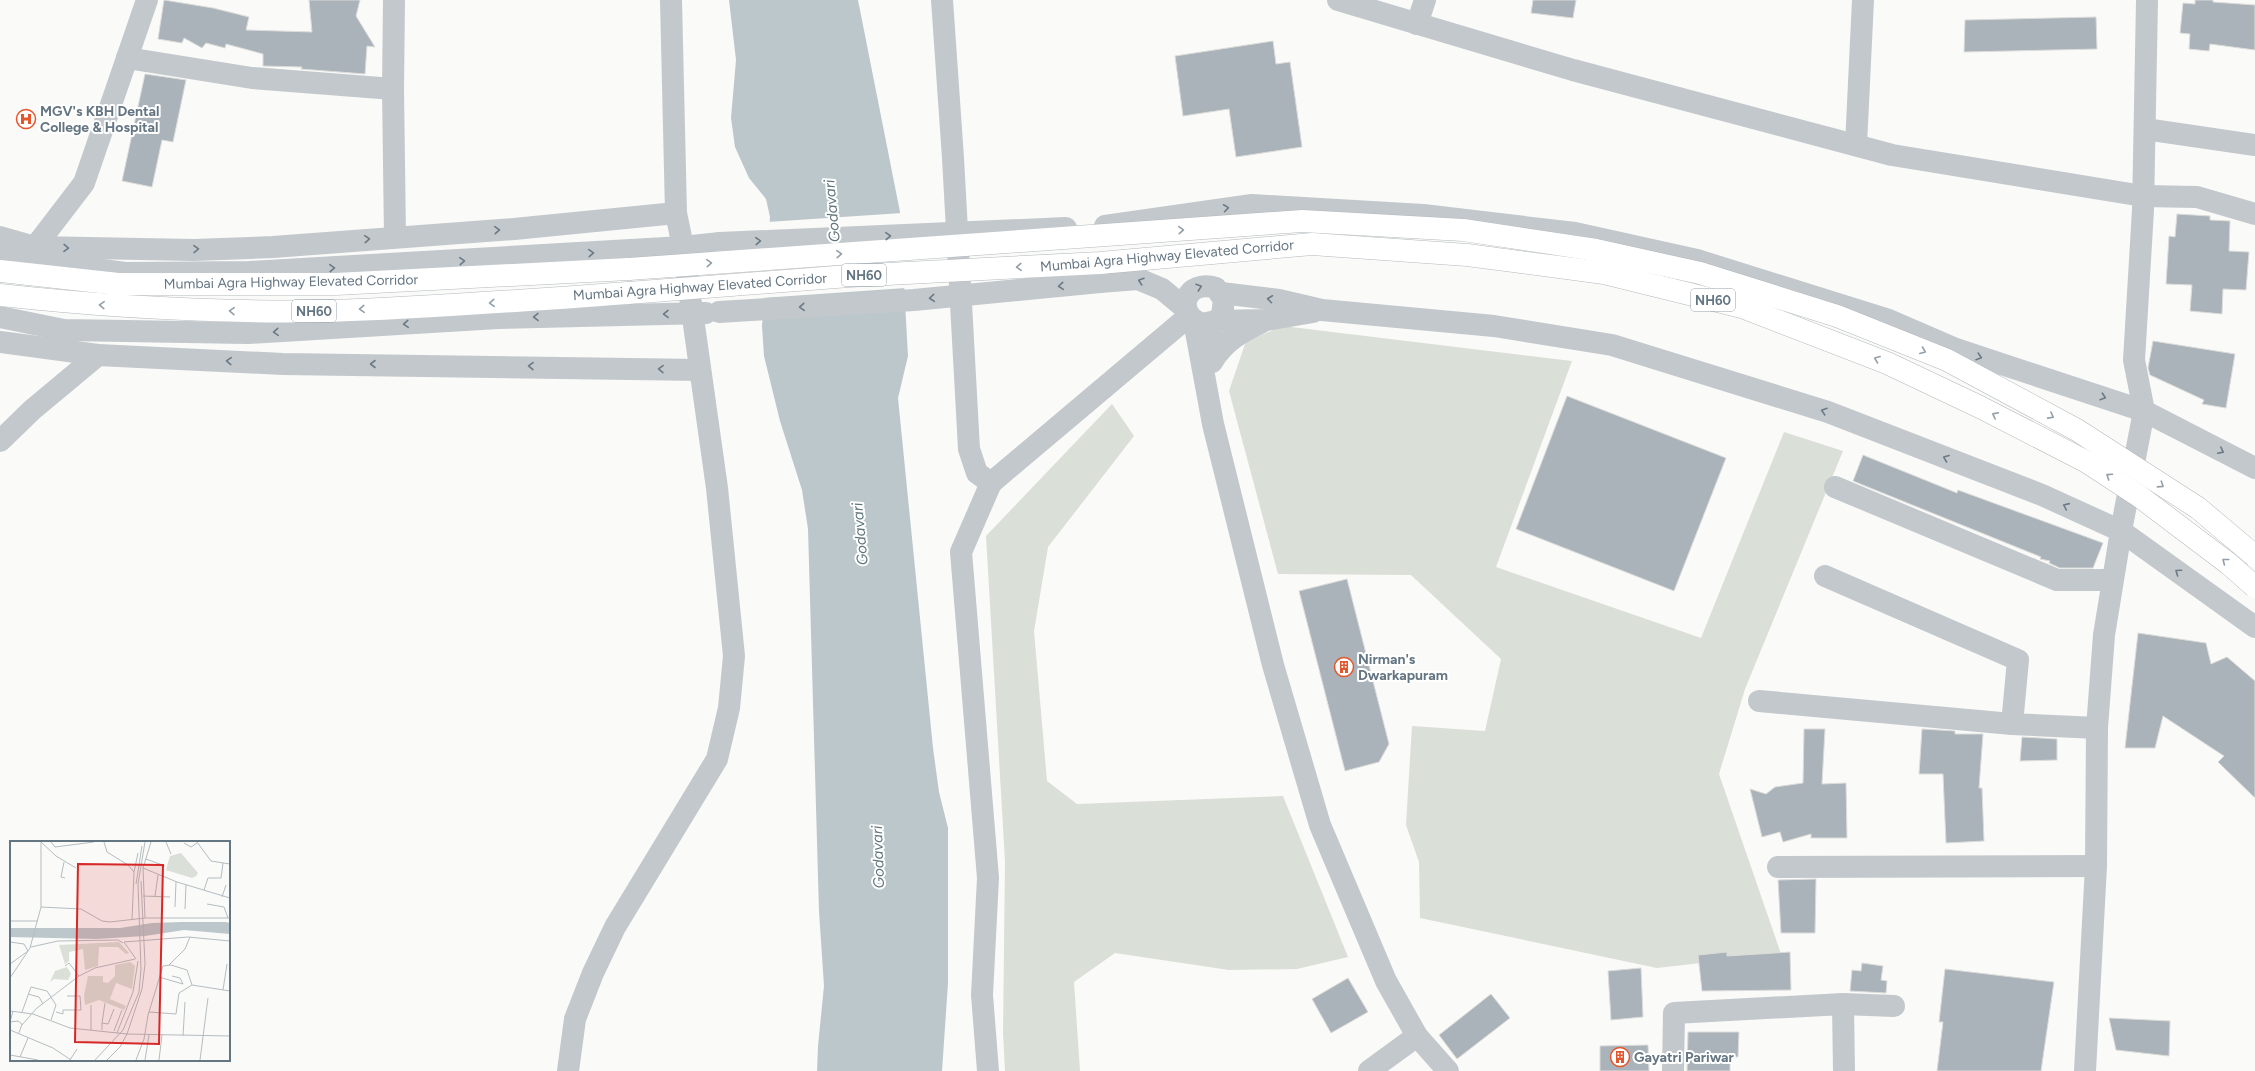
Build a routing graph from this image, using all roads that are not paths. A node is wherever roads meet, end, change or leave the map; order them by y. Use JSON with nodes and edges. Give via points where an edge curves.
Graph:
{"nodes":[{"id":1,"x":147,"y":0,"type":"edge"},
{"id":2,"x":394,"y":0,"type":"edge"},
{"id":3,"x":671,"y":0,"type":"edge"},
{"id":4,"x":942,"y":0,"type":"edge"},
{"id":5,"x":1338,"y":0,"type":"edge"},
{"id":6,"x":1425,"y":0,"type":"edge"},
{"id":7,"x":1863,"y":0,"type":"edge"},
{"id":8,"x":2148,"y":0,"type":"edge"},
{"id":9,"x":1417,"y":24,"type":"junction"},
{"id":10,"x":127,"y":58,"type":"junction"},
{"id":11,"x":393,"y":89,"type":"junction"},
{"id":12,"x":2145,"y":129,"type":"junction"},
{"id":13,"x":1856,"y":145,"type":"junction"},
{"id":14,"x":2255,"y":145,"type":"edge"},
{"id":15,"x":2143,"y":196,"type":"junction"},
{"id":16,"x":676,"y":213,"type":"junction"},
{"id":17,"x":2255,"y":214,"type":"edge"},
{"id":18,"x":395,"y":237,"type":"junction"},
{"id":19,"x":0,"y":238,"type":"edge"},
{"id":20,"x":35,"y":247,"type":"junction"},
{"id":21,"x":683,"y":247,"type":"junction"},
{"id":22,"x":0,"y":256,"type":"edge"},
{"id":23,"x":0,"y":271,"type":"edge"},
{"id":24,"x":1221,"y":293,"type":"junction"},
{"id":25,"x":0,"y":295,"type":"edge"},
{"id":26,"x":1322,"y":310,"type":"junction"},
{"id":27,"x":692,"y":313,"type":"junction"},
{"id":28,"x":1190,"y":315,"type":"junction"},
{"id":29,"x":0,"y":317,"type":"edge"},
{"id":30,"x":1266,"y":320,"type":"junction"},
{"id":31,"x":1216,"y":321,"type":"junction"},
{"id":32,"x":0,"y":342,"type":"edge"},
{"id":33,"x":98,"y":355,"type":"junction"},
{"id":34,"x":1216,"y":355,"type":"junction"},
{"id":35,"x":700,"y":370,"type":"junction"},
{"id":36,"x":1206,"y":389,"type":"junction"},
{"id":37,"x":2144,"y":411,"type":"junction"},
{"id":38,"x":0,"y":441,"type":"edge"},
{"id":39,"x":2255,"y":468,"type":"edge"},
{"id":40,"x":991,"y":483,"type":"junction"},
{"id":41,"x":1834,"y":486,"type":"dead end"},
{"id":42,"x":2120,"y":531,"type":"junction"},
{"id":43,"x":2255,"y":556,"type":"edge"},
{"id":44,"x":1825,"y":576,"type":"dead end"},
{"id":45,"x":2112,"y":580,"type":"junction"},
{"id":46,"x":2255,"y":586,"type":"edge"},
{"id":47,"x":2255,"y":627,"type":"edge"},
{"id":48,"x":1759,"y":701,"type":"dead end"},
{"id":49,"x":2012,"y":724,"type":"junction"},
{"id":50,"x":2097,"y":728,"type":"junction"},
{"id":51,"x":2096,"y":866,"type":"junction"},
{"id":52,"x":1778,"y":867,"type":"dead end"},
{"id":53,"x":1843,"y":1004,"type":"junction"},
{"id":54,"x":1894,"y":1006,"type":"dead end"},
{"id":55,"x":1417,"y":1036,"type":"junction"},
{"id":56,"x":568,"y":1071,"type":"edge"},
{"id":57,"x":988,"y":1071,"type":"edge"},
{"id":58,"x":1369,"y":1071,"type":"edge"},
{"id":59,"x":1448,"y":1071,"type":"edge"},
{"id":60,"x":1672,"y":1071,"type":"edge"},
{"id":61,"x":1844,"y":1071,"type":"edge"},
{"id":62,"x":2085,"y":1071,"type":"edge"}],
"edges":[{"from":1,"to":10,"type":"street"},
{"from":2,"to":11,"type":"street"},
{"from":3,"to":16,"type":"street"},
{"from":4,"to":40,"type":"street","via":[[969,449],[977,473]]},
{"from":5,"to":9,"type":"street"},
{"from":6,"to":9,"type":"street"},
{"from":7,"to":13,"type":"street"},
{"from":8,"to":12,"type":"street"},
{"from":9,"to":13,"type":"street","via":[[1573,70]]},
{"from":10,"to":11,"type":"street","via":[[252,78]]},
{"from":10,"to":20,"type":"street","via":[[84,183]]},
{"from":11,"to":18,"type":"street"},
{"from":12,"to":14,"type":"street"},
{"from":12,"to":15,"type":"street"},
{"from":13,"to":15,"type":"street","via":[[1892,155]]},
{"from":15,"to":17,"type":"street","via":[[2197,197]]},
{"from":15,"to":37,"type":"street","via":[[2134,360]]},
{"from":18,"to":16,"type":"street","one_way":true,"via":[[514,229]]},
{"from":16,"to":21,"type":"street"},
{"from":20,"to":18,"type":"street","one_way":true,"via":[[194,250]]},
{"from":19,"to":20,"type":"street"},
{"from":22,"to":21,"type":"street","one_way":true,"via":[[125,273],[249,272]]},
{"from":21,"to":27,"type":"street"},
{"from":21,"to":37,"type":"street","one_way":true,"bridge":true,"via":[[720,243],[1105,226],[1252,205],[1423,214],[1575,233],[1697,260],[1890,320],[1956,349]]},
{"from":23,"to":43,"type":"highway","name":"Mumbai Agra Highway Elevated Corridor","number":"NH60","one_way":true,"bridge":true,"via":[[118,284],[336,284],[636,268],[1302,221],[1463,230],[1596,250],[1700,273],[1837,316],[1940,357],[2077,430],[2198,508]]},
{"from":26,"to":24,"type":"street","one_way":true,"via":[[1279,300]]},
{"from":28,"to":24,"type":"street","one_way":true,"via":[[1186,301],[1194,288],[1208,285]]},
{"from":24,"to":31,"type":"street","via":[[1224,308]]},
{"from":46,"to":25,"type":"highway","name":"Mumbai Agra Highway Elevated Corridor","number":"NH60","one_way":true,"bridge":true,"via":[[2139,496],[2087,462],[1887,363],[1742,307],[1589,271],[1467,255],[1312,244],[1100,263],[849,276],[491,303],[329,311],[248,311],[94,305]]},
{"from":26,"to":30,"type":"street"},
{"from":42,"to":26,"type":"street","one_way":true,"via":[[2042,495],[1828,412],[1612,345],[1494,326]]},
{"from":28,"to":27,"type":"street","one_way":true,"bridge":true,"via":[[1162,290],[1138,279],[914,300]]},
{"from":27,"to":29,"type":"street","one_way":true,"via":[[498,318],[248,333],[64,330]]},
{"from":27,"to":35,"type":"street"},
{"from":28,"to":31,"type":"street","via":[[1202,324]]},
{"from":28,"to":36,"type":"street"},
{"from":28,"to":40,"type":"street"},
{"from":30,"to":31,"type":"street"},
{"from":30,"to":34,"type":"street","via":[[1239,333]]},
{"from":31,"to":34,"type":"street"},
{"from":32,"to":33,"type":"street"},
{"from":35,"to":33,"type":"street","one_way":true,"via":[[283,364]]},
{"from":33,"to":38,"type":"street","via":[[32,410]]},
{"from":34,"to":36,"type":"street","via":[[1209,367]]},
{"from":35,"to":56,"type":"street","via":[[717,488],[734,656],[729,708],[717,759],[615,927],[593,973],[575,1019]]},
{"from":36,"to":55,"type":"street","via":[[1212,424],[1273,665],[1320,825],[1386,981]]},
{"from":37,"to":39,"type":"street","one_way":true},
{"from":37,"to":42,"type":"street"},
{"from":40,"to":57,"type":"street","via":[[961,552],[988,878],[982,995]]},
{"from":41,"to":45,"type":"street","via":[[2057,580]]},
{"from":42,"to":45,"type":"street"},
{"from":47,"to":42,"type":"street","one_way":true},
{"from":44,"to":49,"type":"street","via":[[2018,660]]},
{"from":45,"to":50,"type":"street","via":[[2104,635]]},
{"from":48,"to":49,"type":"street"},
{"from":49,"to":50,"type":"street"},
{"from":50,"to":51,"type":"street"},
{"from":51,"to":52,"type":"street"},
{"from":51,"to":62,"type":"street"},
{"from":53,"to":54,"type":"street"},
{"from":53,"to":60,"type":"street","via":[[1674,1014]]},
{"from":53,"to":61,"type":"street"},
{"from":55,"to":58,"type":"street"},
{"from":55,"to":59,"type":"street"}]}
